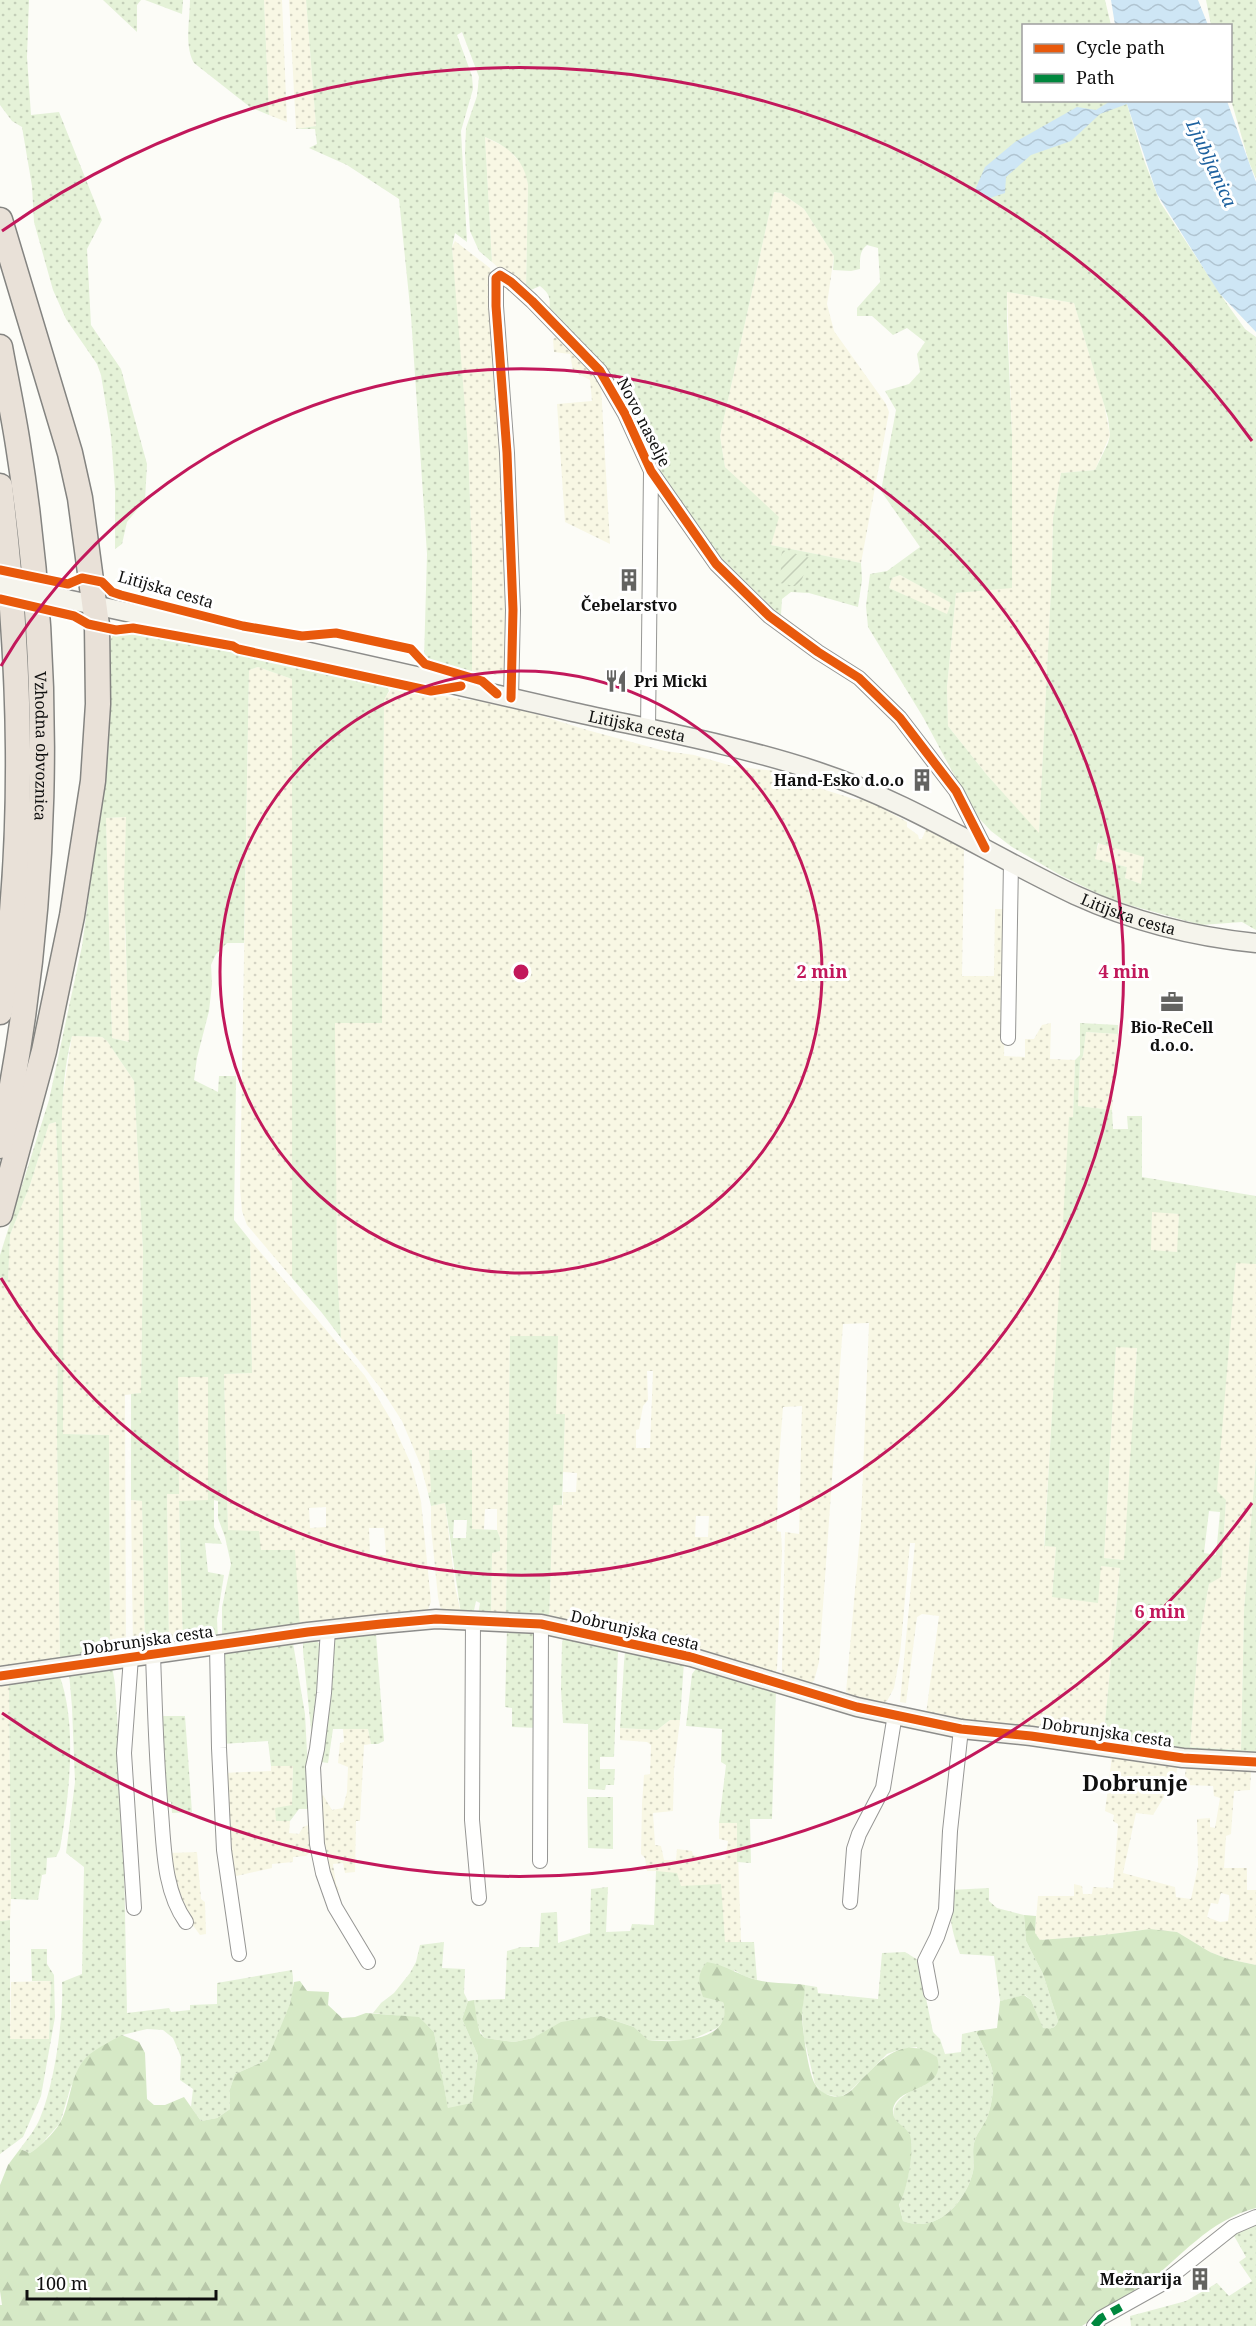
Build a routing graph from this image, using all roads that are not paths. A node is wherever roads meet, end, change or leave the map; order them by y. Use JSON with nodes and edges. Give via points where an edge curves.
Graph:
{"nodes":[{"id":1,"x":0,"y":220,"type":"edge"},
{"id":2,"x":0,"y":347,"type":"edge"},
{"id":3,"x":651,"y":471,"type":"junction"},
{"id":4,"x":0,"y":486,"type":"edge"},
{"id":5,"x":0,"y":584,"type":"edge"},
{"id":6,"x":94,"y":605,"type":"junction"},
{"id":7,"x":511,"y":698,"type":"junction"},
{"id":8,"x":648,"y":729,"type":"junction"},
{"id":9,"x":985,"y":848,"type":"junction"},
{"id":10,"x":1011,"y":862,"type":"junction"},
{"id":11,"x":1256,"y":943,"type":"edge"},
{"id":12,"x":0,"y":1012,"type":"edge"},
{"id":13,"x":1008,"y":1038,"type":"dead end"},
{"id":14,"x":0,"y":1146,"type":"edge"},
{"id":15,"x":0,"y":1214,"type":"edge"},
{"id":16,"x":473,"y":1619,"type":"junction"},
{"id":17,"x":541,"y":1624,"type":"junction"},
{"id":18,"x":328,"y":1629,"type":"junction"},
{"id":19,"x":217,"y":1646,"type":"junction"},
{"id":20,"x":153,"y":1655,"type":"junction"},
{"id":21,"x":131,"y":1658,"type":"junction"},
{"id":22,"x":0,"y":1676,"type":"edge"},
{"id":23,"x":895,"y":1714,"type":"junction"},
{"id":24,"x":961,"y":1729,"type":"junction"},
{"id":25,"x":1256,"y":1762,"type":"edge"},
{"id":26,"x":540,"y":1861,"type":"dead end"},
{"id":27,"x":479,"y":1898,"type":"dead end"},
{"id":28,"x":850,"y":1902,"type":"dead end"},
{"id":29,"x":134,"y":1908,"type":"dead end"},
{"id":30,"x":186,"y":1922,"type":"dead end"},
{"id":31,"x":239,"y":1954,"type":"dead end"},
{"id":32,"x":368,"y":1962,"type":"dead end"},
{"id":33,"x":931,"y":1993,"type":"dead end"},
{"id":34,"x":1256,"y":2217,"type":"edge"},
{"id":35,"x":1094,"y":2326,"type":"edge"}],
"edges":[{"from":1,"to":6,"type":"highway","via":[[70,453],[87,538]]},
{"from":2,"to":14,"type":"highway","name":"Vzhodna obvoznica","via":[[19,446],[33,567],[42,781],[28,981]]},
{"from":3,"to":7,"type":"street","name":"Novo naselje","via":[[626,414],[600,371],[532,301],[498,276],[496,306],[513,610]]},
{"from":3,"to":8,"type":"street","name":"Novo naselje"},
{"from":3,"to":9,"type":"street","name":"Novo naselje","via":[[701,544],[732,581],[776,621],[859,678],[900,718],[956,791]]},
{"from":4,"to":12,"type":"highway","name":"Vzhodna obvoznica","via":[[14,614],[18,725],[15,858]]},
{"from":5,"to":6,"type":"main road","name":"Litijska cesta","bridge":true},
{"from":6,"to":7,"type":"main road","name":"Litijska cesta"},
{"from":6,"to":15,"type":"highway","via":[[97,724],[84,848],[44,1051]]},
{"from":7,"to":8,"type":"main road","name":"Litijska cesta"},
{"from":8,"to":9,"type":"main road","name":"Litijska cesta","via":[[740,750],[842,780],[890,799]]},
{"from":9,"to":10,"type":"main road","name":"Litijska cesta"},
{"from":10,"to":11,"type":"main road","name":"Litijska cesta","via":[[1078,896],[1149,923],[1190,934]]},
{"from":10,"to":13,"type":"street"},
{"from":16,"to":17,"type":"main road","name":"Dobrunjska cesta"},
{"from":16,"to":18,"type":"main road","name":"Dobrunjska cesta"},
{"from":16,"to":27,"type":"street","via":[[472,1820]]},
{"from":17,"to":23,"type":"main road","name":"Dobrunjska cesta","via":[[691,1657],[857,1707]]},
{"from":17,"to":26,"type":"street"},
{"from":18,"to":19,"type":"main road","name":"Dobrunjska cesta"},
{"from":18,"to":32,"type":"street","via":[[313,1767],[317,1845],[335,1907]]},
{"from":19,"to":20,"type":"main road","name":"Dobrunjska cesta"},
{"from":19,"to":31,"type":"street","via":[[224,1850]]},
{"from":20,"to":21,"type":"main road","name":"Dobrunjska cesta"},
{"from":20,"to":30,"type":"street","via":[[165,1853],[171,1891]]},
{"from":21,"to":22,"type":"main road","name":"Dobrunjska cesta"},
{"from":21,"to":29,"type":"street","via":[[124,1753]]},
{"from":23,"to":24,"type":"main road","name":"Dobrunjska cesta"},
{"from":23,"to":28,"type":"street","via":[[883,1788],[854,1849]]},
{"from":24,"to":25,"type":"main road","name":"Dobrunjska cesta","via":[[1183,1758]]},
{"from":24,"to":33,"type":"street","via":[[946,1910],[925,1961]]},
{"from":34,"to":35,"type":"street","via":[[1233,2228],[1160,2285],[1101,2318]]}]}
